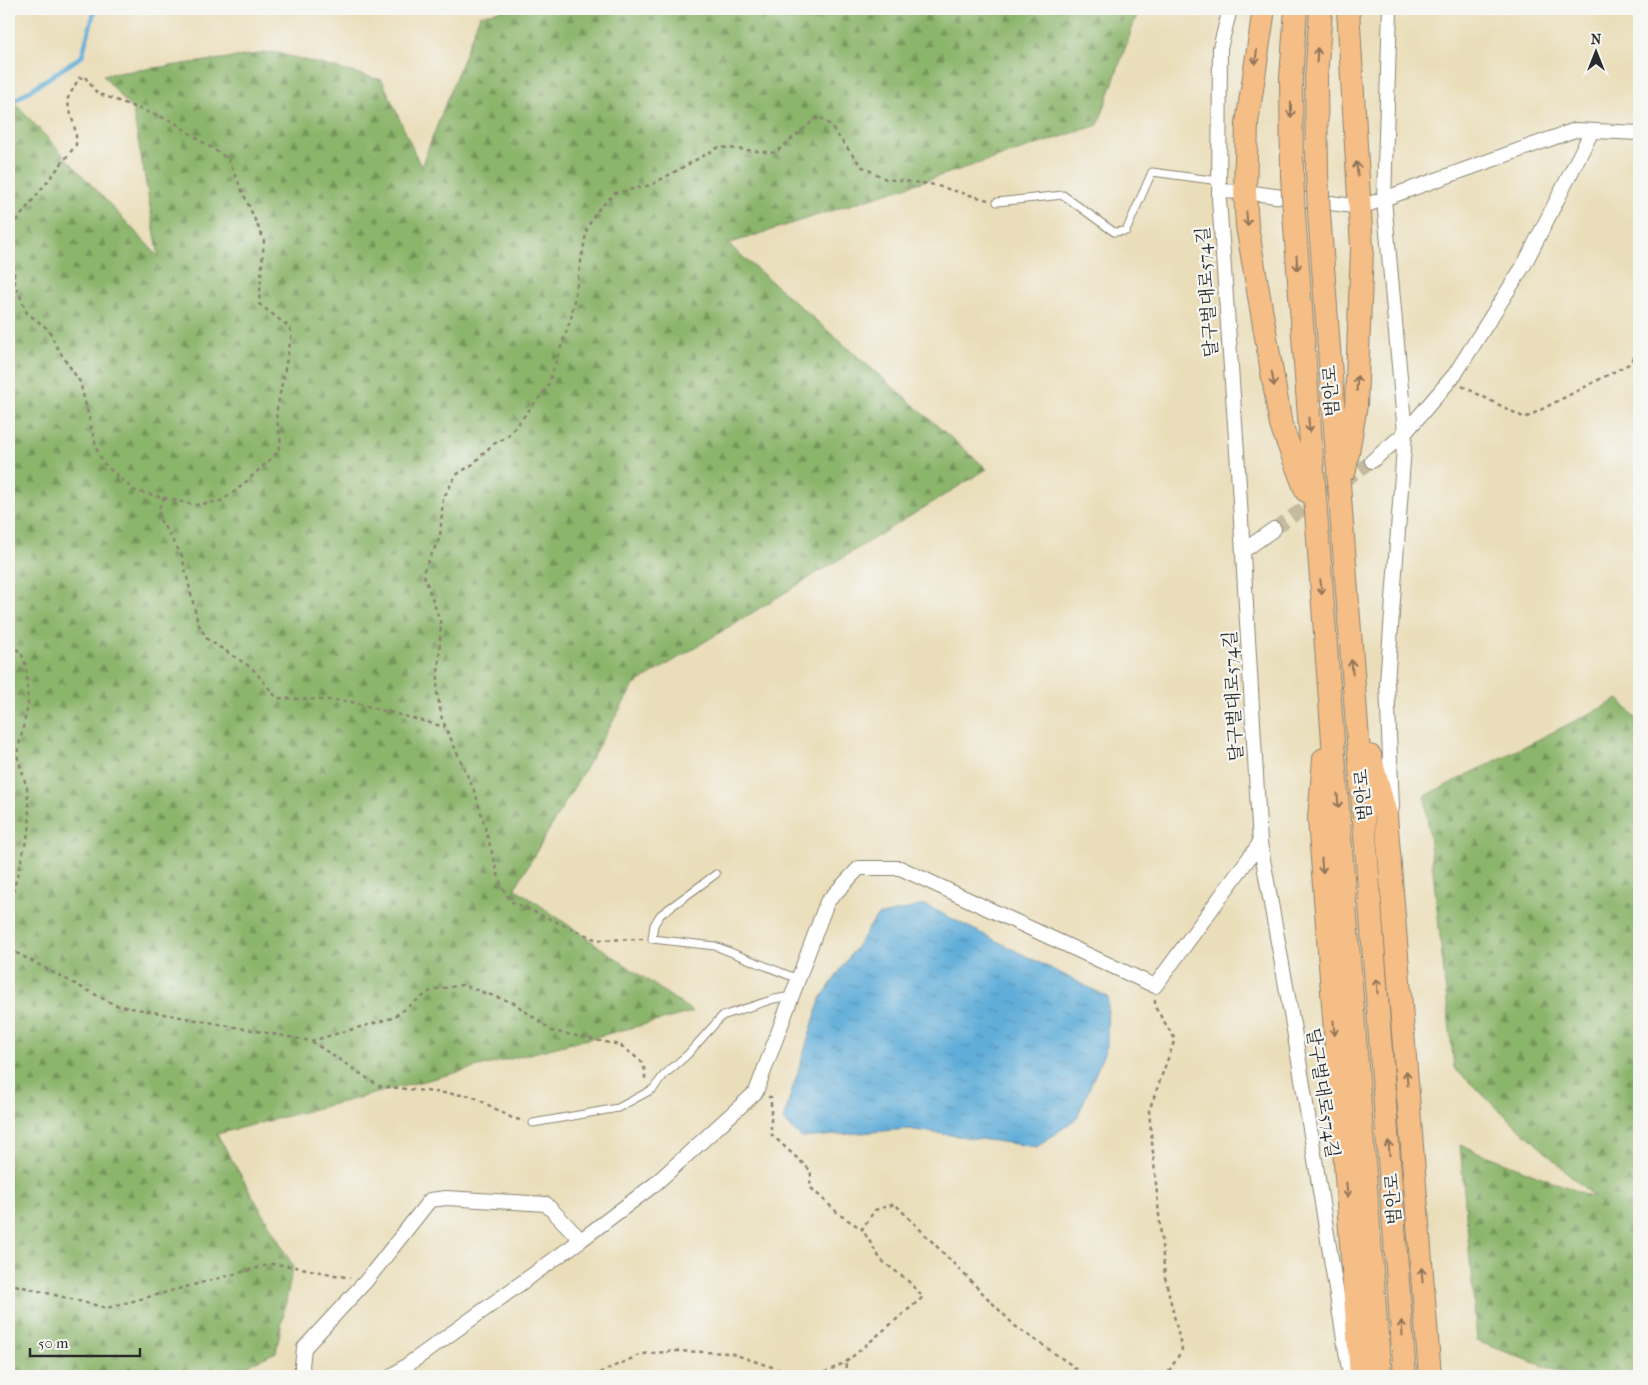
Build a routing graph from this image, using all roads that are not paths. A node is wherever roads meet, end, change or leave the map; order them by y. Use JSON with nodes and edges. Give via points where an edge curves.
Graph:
{"nodes":[{"id":1,"x":1230,"y":9,"type":"edge"},
{"id":2,"x":1264,"y":9,"type":"edge"},
{"id":3,"x":1296,"y":9,"type":"edge"},
{"id":4,"x":1321,"y":9,"type":"edge"},
{"id":5,"x":1348,"y":9,"type":"edge"},
{"id":6,"x":1390,"y":9,"type":"edge"},
{"id":7,"x":1592,"y":131,"type":"junction"},
{"id":8,"x":1639,"y":133,"type":"edge"},
{"id":9,"x":1219,"y":186,"type":"junction"},
{"id":10,"x":1245,"y":192,"type":"junction"},
{"id":11,"x":1384,"y":198,"type":"junction"},
{"id":12,"x":997,"y":202,"type":"road end"},
{"id":13,"x":1361,"y":207,"type":"junction"},
{"id":14,"x":1405,"y":433,"type":"junction"},
{"id":15,"x":1372,"y":461,"type":"tunnel mouth"},
{"id":16,"x":1339,"y":500,"type":"junction"},
{"id":17,"x":1315,"y":515,"type":"junction"},
{"id":18,"x":1274,"y":529,"type":"tunnel mouth"},
{"id":19,"x":1243,"y":552,"type":"junction"},
{"id":20,"x":1330,"y":696,"type":"junction"},
{"id":21,"x":1355,"y":701,"type":"junction"},
{"id":22,"x":1260,"y":843,"type":"junction"},
{"id":23,"x":716,"y":874,"type":"dead end"},
{"id":24,"x":798,"y":979,"type":"junction"},
{"id":25,"x":1399,"y":981,"type":"junction"},
{"id":26,"x":792,"y":996,"type":"junction"},
{"id":27,"x":533,"y":1123,"type":"road end"},
{"id":28,"x":582,"y":1240,"type":"junction"},
{"id":29,"x":304,"y":1376,"type":"edge"},
{"id":30,"x":392,"y":1376,"type":"edge"},
{"id":31,"x":1350,"y":1376,"type":"edge"},
{"id":32,"x":1361,"y":1376,"type":"edge"},
{"id":33,"x":1380,"y":1376,"type":"edge"},
{"id":34,"x":1405,"y":1376,"type":"edge"},
{"id":35,"x":1430,"y":1376,"type":"edge"}],
"edges":[{"from":1,"to":9,"type":"street","name":"달구벌대로574길","via":[[1220,48]]},
{"from":2,"to":10,"type":"highway","one_way":true,"via":[[1247,123]]},
{"from":3,"to":17,"type":"highway","name":"범안로","one_way":true,"bridge":true,"via":[[1291,78],[1292,175]]},
{"from":16,"to":4,"type":"highway","name":"범안로","one_way":true,"bridge":true,"via":[[1318,213],[1316,78]]},
{"from":13,"to":5,"type":"highway","one_way":true},
{"from":6,"to":11,"type":"street"},
{"from":7,"to":8,"type":"street"},
{"from":7,"to":11,"type":"street","via":[[1575,130]]},
{"from":7,"to":14,"type":"street","via":[[1524,265],[1450,380]]},
{"from":9,"to":10,"type":"street"},
{"from":9,"to":12,"type":"lane","via":[[1152,172],[1126,231],[1114,232],[1063,195]]},
{"from":9,"to":19,"type":"street","name":"달구벌대로574길"},
{"from":10,"to":13,"type":"street"},
{"from":10,"to":17,"type":"highway","one_way":true,"via":[[1247,226],[1281,426]]},
{"from":11,"to":13,"type":"street"},
{"from":11,"to":14,"type":"street"},
{"from":16,"to":13,"type":"highway","one_way":true,"via":[[1356,405]]},
{"from":14,"to":15,"type":"street"},
{"from":14,"to":25,"type":"street","via":[[1387,683]]},
{"from":21,"to":16,"type":"highway","name":"범안로","one_way":true},
{"from":17,"to":20,"type":"highway","name":"범안로","one_way":true},
{"from":18,"to":19,"type":"street"},
{"from":19,"to":22,"type":"street","name":"달구벌대로574길"},
{"from":20,"to":32,"type":"highway","one_way":true,"via":[[1318,819]]},
{"from":20,"to":33,"type":"highway","name":"범안로","one_way":true},
{"from":21,"to":25,"type":"highway","via":[[1386,815]]},
{"from":34,"to":21,"type":"highway","name":"범안로","one_way":true},
{"from":22,"to":24,"type":"street","via":[[1155,986],[900,868],[858,868],[827,902]]},
{"from":22,"to":31,"type":"street","name":"달구벌대로574길"},
{"from":23,"to":24,"type":"lane","via":[[660,915],[654,925],[652,939],[715,946]]},
{"from":24,"to":26,"type":"street"},
{"from":35,"to":25,"type":"highway","one_way":true},
{"from":26,"to":27,"type":"lane","via":[[722,1016],[653,1089],[618,1108]]},
{"from":26,"to":28,"type":"street","via":[[756,1092],[655,1184]]},
{"from":28,"to":29,"type":"street","via":[[546,1204],[446,1198],[430,1200],[366,1281],[304,1348]]},
{"from":28,"to":30,"type":"street"}]}
